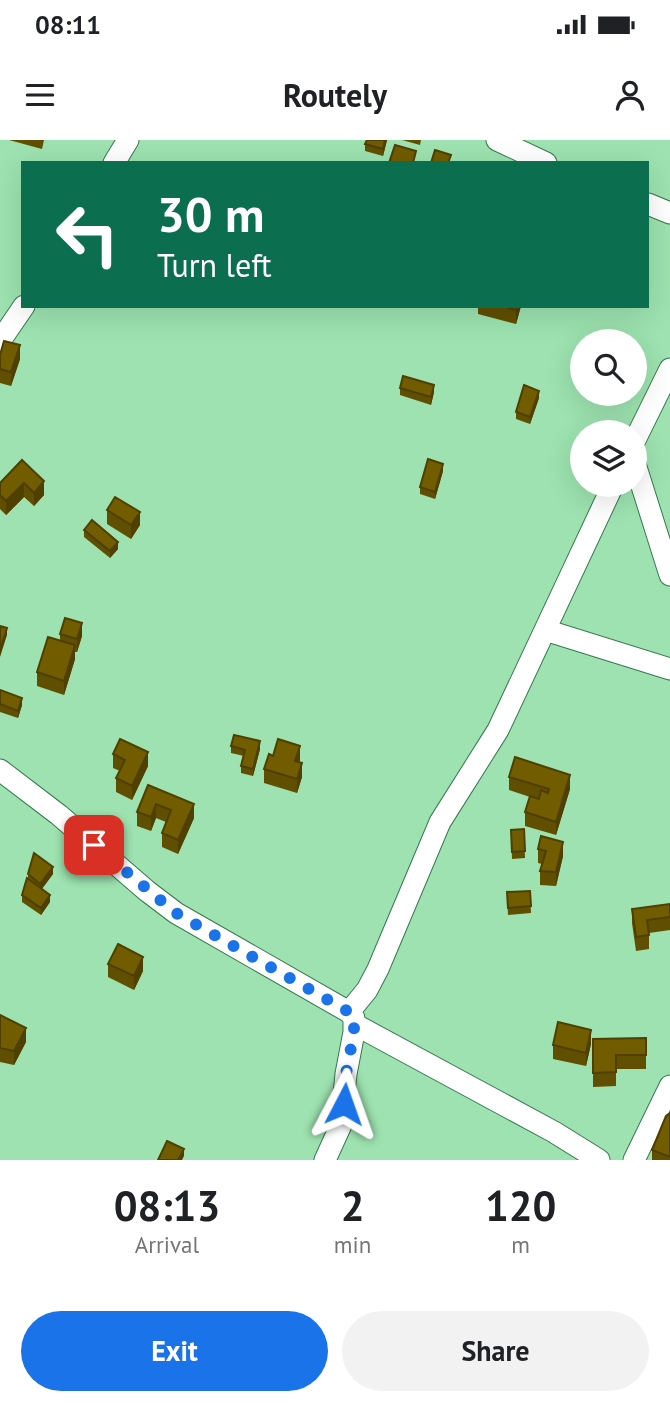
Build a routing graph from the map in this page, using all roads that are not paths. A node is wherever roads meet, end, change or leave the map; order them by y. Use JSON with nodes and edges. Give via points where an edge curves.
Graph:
{"nodes":[{"id":1,"x":128,"y":140,"type":"edge"},
{"id":2,"x":497,"y":140,"type":"edge"},
{"id":3,"x":115,"y":161,"type":"edge"},
{"id":4,"x":542,"y":161,"type":"edge"},
{"id":5,"x":649,"y":204,"type":"edge"},
{"id":6,"x":670,"y":212,"type":"edge"},
{"id":7,"x":23,"y":308,"type":"edge"},
{"id":8,"x":0,"y":341,"type":"edge"},
{"id":9,"x":670,"y":369,"type":"edge"},
{"id":10,"x":645,"y":420,"type":"edge"},
{"id":11,"x":607,"y":497,"type":"edge"},
{"id":12,"x":645,"y":497,"type":"edge"},
{"id":13,"x":670,"y":575,"type":"edge"},
{"id":14,"x":545,"y":630,"type":"junction"},
{"id":15,"x":670,"y":669,"type":"edge"},
{"id":16,"x":4,"y":782,"type":"edge"},
{"id":17,"x":351,"y":1018,"type":"junction"},
{"id":18,"x":670,"y":1086,"type":"edge"},
{"id":19,"x":325,"y":1160,"type":"edge"},
{"id":20,"x":599,"y":1160,"type":"edge"},
{"id":21,"x":634,"y":1160,"type":"edge"}],
"edges":[{"from":1,"to":3,"type":"street"},
{"from":2,"to":4,"type":"street"},
{"from":5,"to":6,"type":"street"},
{"from":7,"to":8,"type":"street"},
{"from":9,"to":10,"type":"street"},
{"from":11,"to":14,"type":"street"},
{"from":12,"to":13,"type":"street"},
{"from":14,"to":15,"type":"street"},
{"from":14,"to":17,"type":"street","via":[[498,730],[440,822],[378,969]]},
{"from":16,"to":17,"type":"street","via":[[59,815],[176,913]]},
{"from":17,"to":19,"type":"street","via":[[341,1125]]},
{"from":17,"to":20,"type":"street"},
{"from":18,"to":21,"type":"street"}]}
